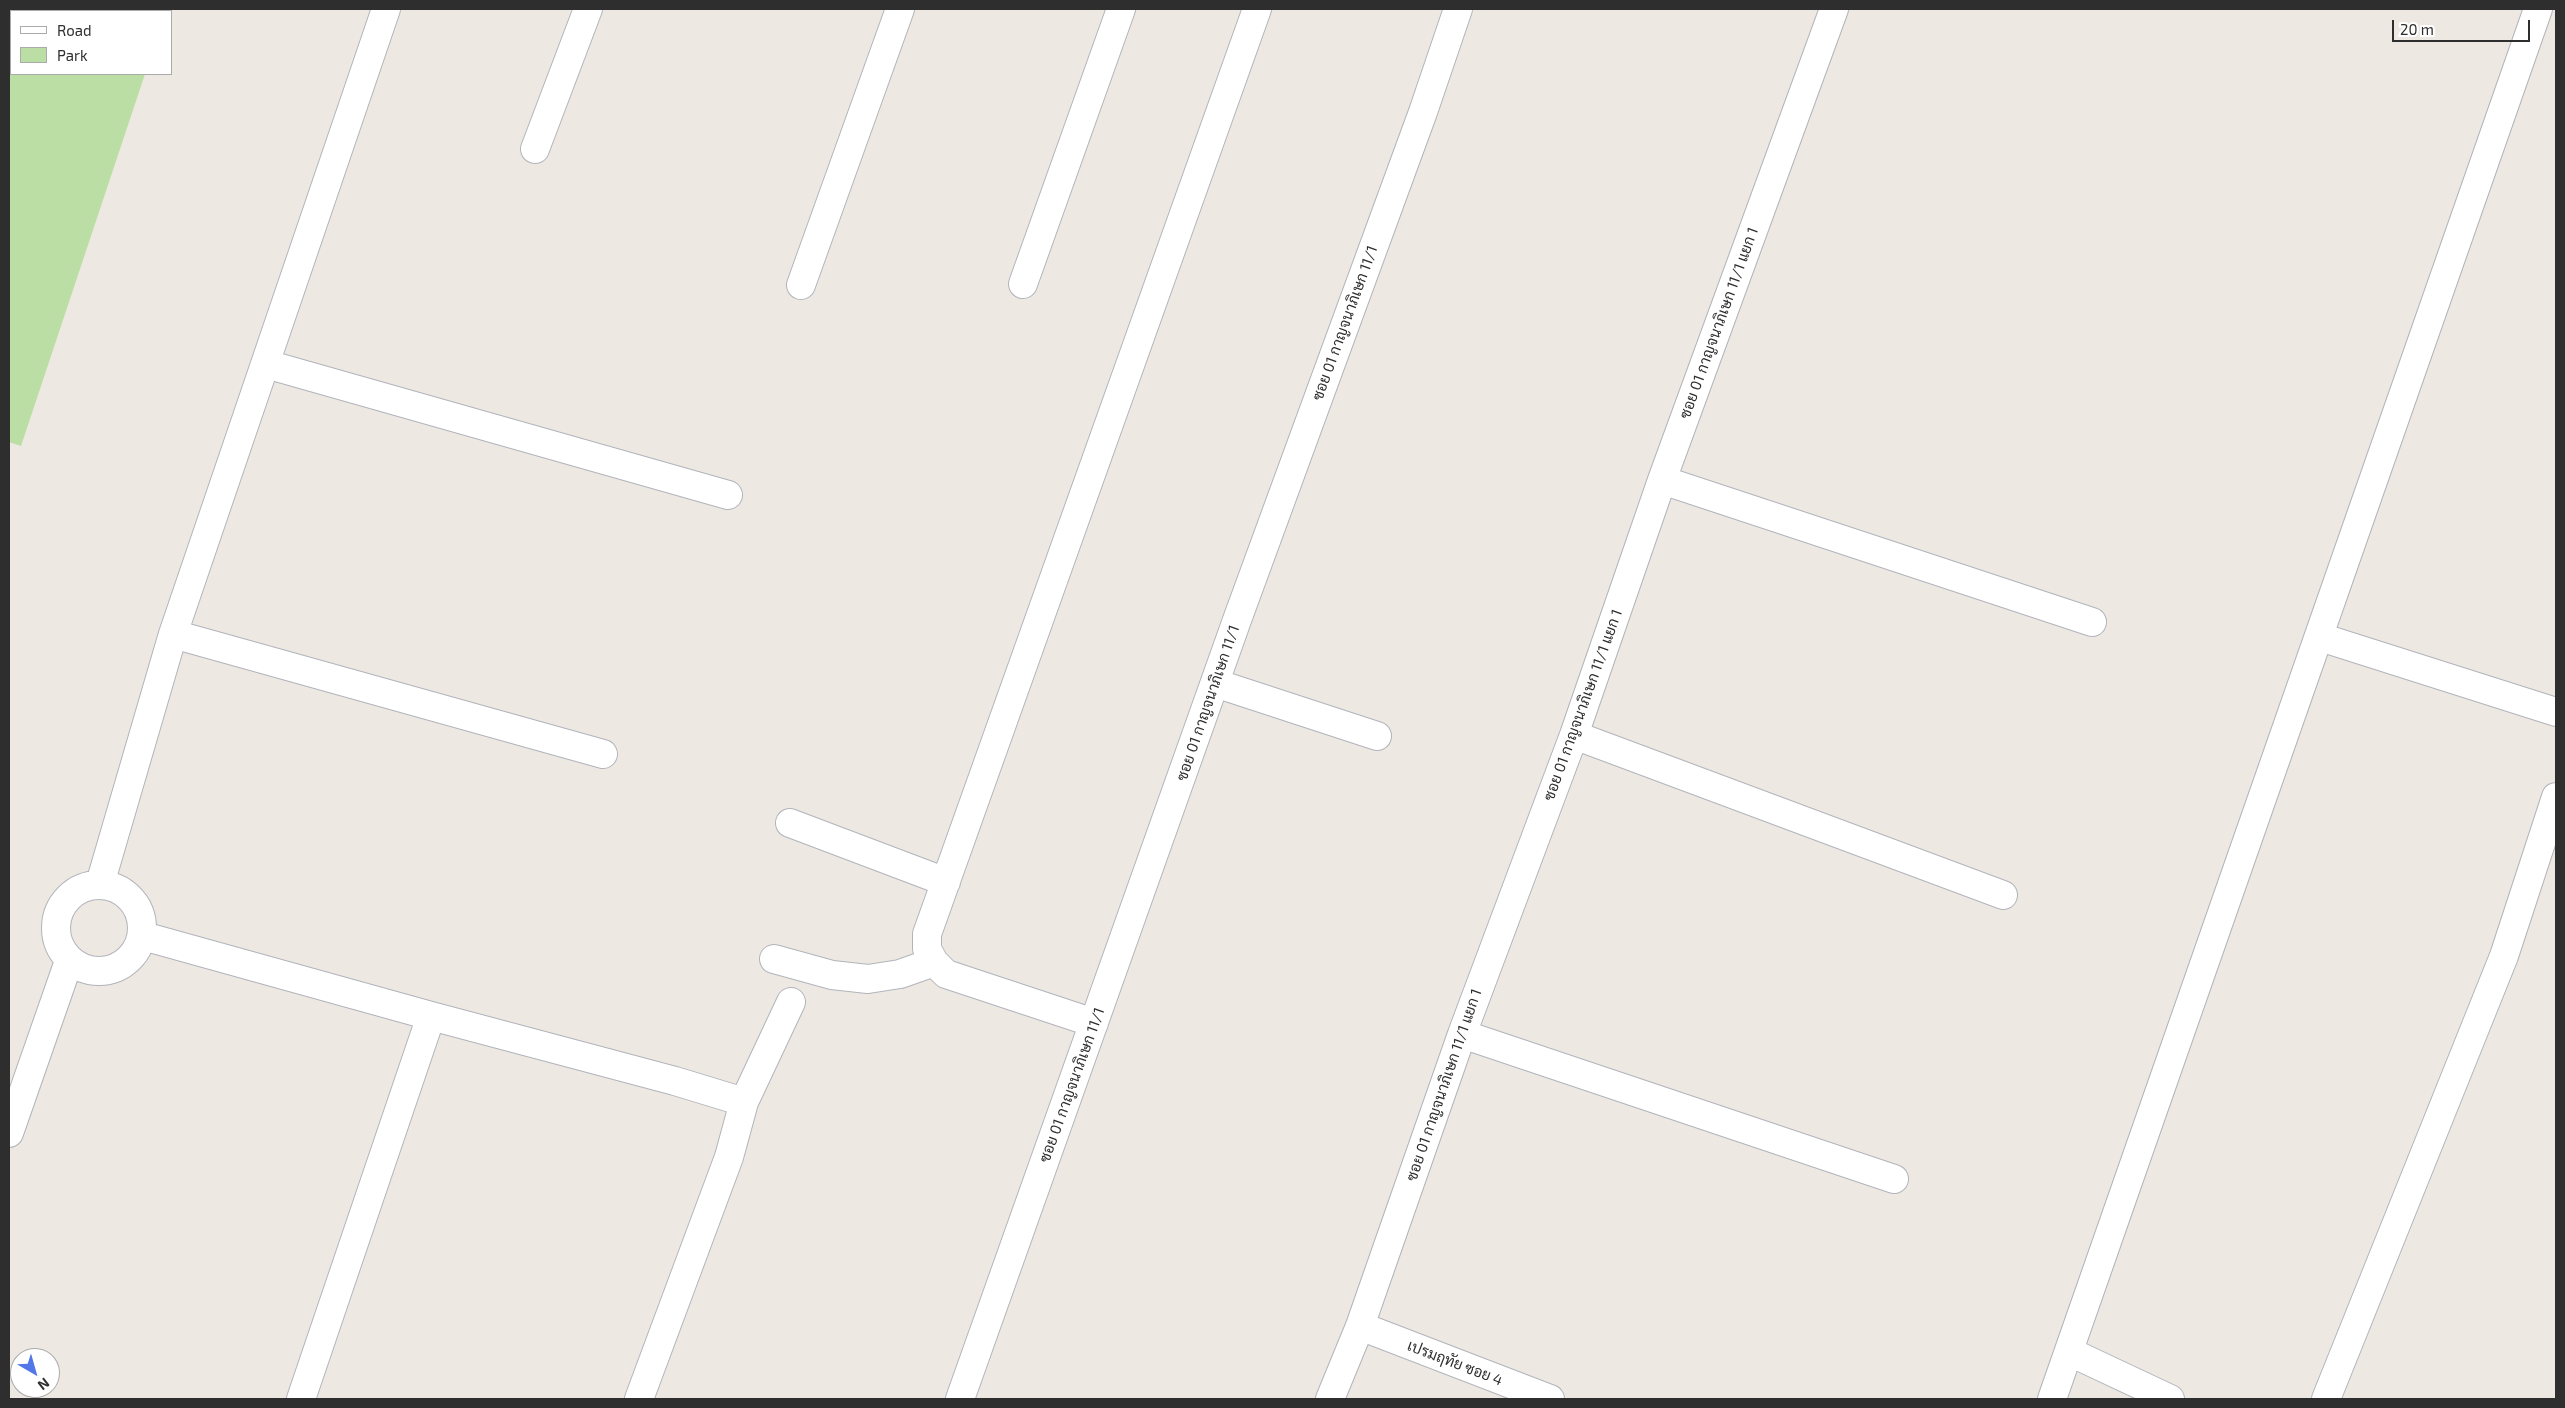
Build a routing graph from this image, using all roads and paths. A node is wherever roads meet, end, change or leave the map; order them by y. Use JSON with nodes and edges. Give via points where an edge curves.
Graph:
{"nodes":[{"id":1,"x":386,"y":9,"type":"edge"},
{"id":2,"x":588,"y":9,"type":"edge"},
{"id":3,"x":900,"y":9,"type":"edge"},
{"id":4,"x":1122,"y":9,"type":"edge"},
{"id":5,"x":1257,"y":9,"type":"edge"},
{"id":6,"x":1456,"y":9,"type":"edge"},
{"id":7,"x":1834,"y":9,"type":"edge"},
{"id":8,"x":2538,"y":9,"type":"edge"},
{"id":9,"x":535,"y":149,"type":"dead end"},
{"id":10,"x":1023,"y":284,"type":"dead end"},
{"id":11,"x":801,"y":285,"type":"dead end"},
{"id":12,"x":266,"y":364,"type":"junction"},
{"id":13,"x":1662,"y":480,"type":"junction"},
{"id":14,"x":728,"y":495,"type":"dead end"},
{"id":15,"x":2092,"y":622,"type":"dead end"},
{"id":16,"x":173,"y":634,"type":"junction"},
{"id":17,"x":2320,"y":637,"type":"junction"},
{"id":18,"x":1215,"y":683,"type":"junction"},
{"id":19,"x":2556,"y":712,"type":"edge"},
{"id":20,"x":1574,"y":735,"type":"junction"},
{"id":21,"x":1377,"y":736,"type":"dead end"},
{"id":22,"x":603,"y":754,"type":"dead end"},
{"id":23,"x":2556,"y":797,"type":"edge"},
{"id":24,"x":790,"y":823,"type":"dead end"},
{"id":25,"x":946,"y":882,"type":"junction"},
{"id":26,"x":100,"y":884,"type":"junction"},
{"id":27,"x":2003,"y":895,"type":"dead end"},
{"id":28,"x":143,"y":936,"type":"junction"},
{"id":29,"x":774,"y":959,"type":"dead end"},
{"id":30,"x":69,"y":961,"type":"junction"},
{"id":31,"x":934,"y":962,"type":"junction"},
{"id":32,"x":791,"y":1002,"type":"dead end"},
{"id":33,"x":431,"y":1016,"type":"junction"},
{"id":34,"x":1094,"y":1023,"type":"junction"},
{"id":35,"x":1462,"y":1034,"type":"junction"},
{"id":36,"x":744,"y":1102,"type":"junction"},
{"id":37,"x":9,"y":1133,"type":"edge"},
{"id":38,"x":1894,"y":1179,"type":"dead end"},
{"id":39,"x":1360,"y":1326,"type":"junction"},
{"id":40,"x":2070,"y":1352,"type":"junction"},
{"id":41,"x":301,"y":1399,"type":"edge"},
{"id":42,"x":639,"y":1399,"type":"edge"},
{"id":43,"x":960,"y":1399,"type":"edge"},
{"id":44,"x":1330,"y":1399,"type":"edge"},
{"id":45,"x":1550,"y":1399,"type":"edge"},
{"id":46,"x":2052,"y":1399,"type":"edge"},
{"id":47,"x":2170,"y":1399,"type":"edge"},
{"id":48,"x":2326,"y":1399,"type":"edge"}],
"edges":[{"from":1,"to":12,"type":"street"},
{"from":2,"to":9,"type":"street"},
{"from":3,"to":11,"type":"street"},
{"from":4,"to":10,"type":"street"},
{"from":5,"to":25,"type":"street"},
{"from":6,"to":18,"type":"street","name":"ซอย 01 กาญจนาภิเษก 11/1","via":[[1423,112]]},
{"from":7,"to":13,"type":"street","name":"ซอย 01 กาญจนาภิเษก 11/1 แยก 1"},
{"from":8,"to":17,"type":"street"},
{"from":12,"to":14,"type":"street"},
{"from":12,"to":16,"type":"street"},
{"from":13,"to":15,"type":"street"},
{"from":13,"to":20,"type":"street","name":"ซอย 01 กาญจนาภิเษก 11/1 แยก 1"},
{"from":16,"to":22,"type":"street"},
{"from":16,"to":26,"type":"street"},
{"from":17,"to":19,"type":"street"},
{"from":17,"to":40,"type":"street"},
{"from":18,"to":21,"type":"street"},
{"from":18,"to":34,"type":"street","name":"ซอย 01 กาญจนาภิเษก 11/1"},
{"from":20,"to":27,"type":"street"},
{"from":20,"to":35,"type":"street","name":"ซอย 01 กาญจนาภิเษก 11/1 แยก 1"},
{"from":23,"to":48,"type":"street","via":[[2504,956]]},
{"from":24,"to":25,"type":"street"},
{"from":25,"to":31,"type":"street","via":[[927,934],[927,949]]},
{"from":26,"to":28,"type":"street","via":[[118,889],[134,900],[142,917]]},
{"from":26,"to":30,"type":"street","via":[[79,889],[63,903],[55,922],[57,943]]},
{"from":28,"to":30,"type":"street","via":[[136,953],[122,967],[104,972],[85,970]]},
{"from":28,"to":33,"type":"street"},
{"from":29,"to":31,"type":"street","via":[[832,975],[868,979],[900,974]]},
{"from":30,"to":37,"type":"street"},
{"from":31,"to":34,"type":"street","via":[[946,974]]},
{"from":32,"to":36,"type":"street"},
{"from":33,"to":36,"type":"street"},
{"from":33,"to":41,"type":"street"},
{"from":34,"to":43,"type":"street","name":"ซอย 01 กาญจนาภิเษก 11/1"},
{"from":35,"to":38,"type":"street"},
{"from":35,"to":39,"type":"street","name":"ซอย 01 กาญจนาภิเษก 11/1 แยก 1"},
{"from":36,"to":42,"type":"street","via":[[729,1157]]},
{"from":39,"to":44,"type":"street","name":"ซอย 01 กาญจนาภิเษก 11/1 แยก 1"},
{"from":39,"to":45,"type":"street","name":"เปรมฤทัย ซอย 4"},
{"from":40,"to":46,"type":"street"},
{"from":40,"to":47,"type":"street"}]}
